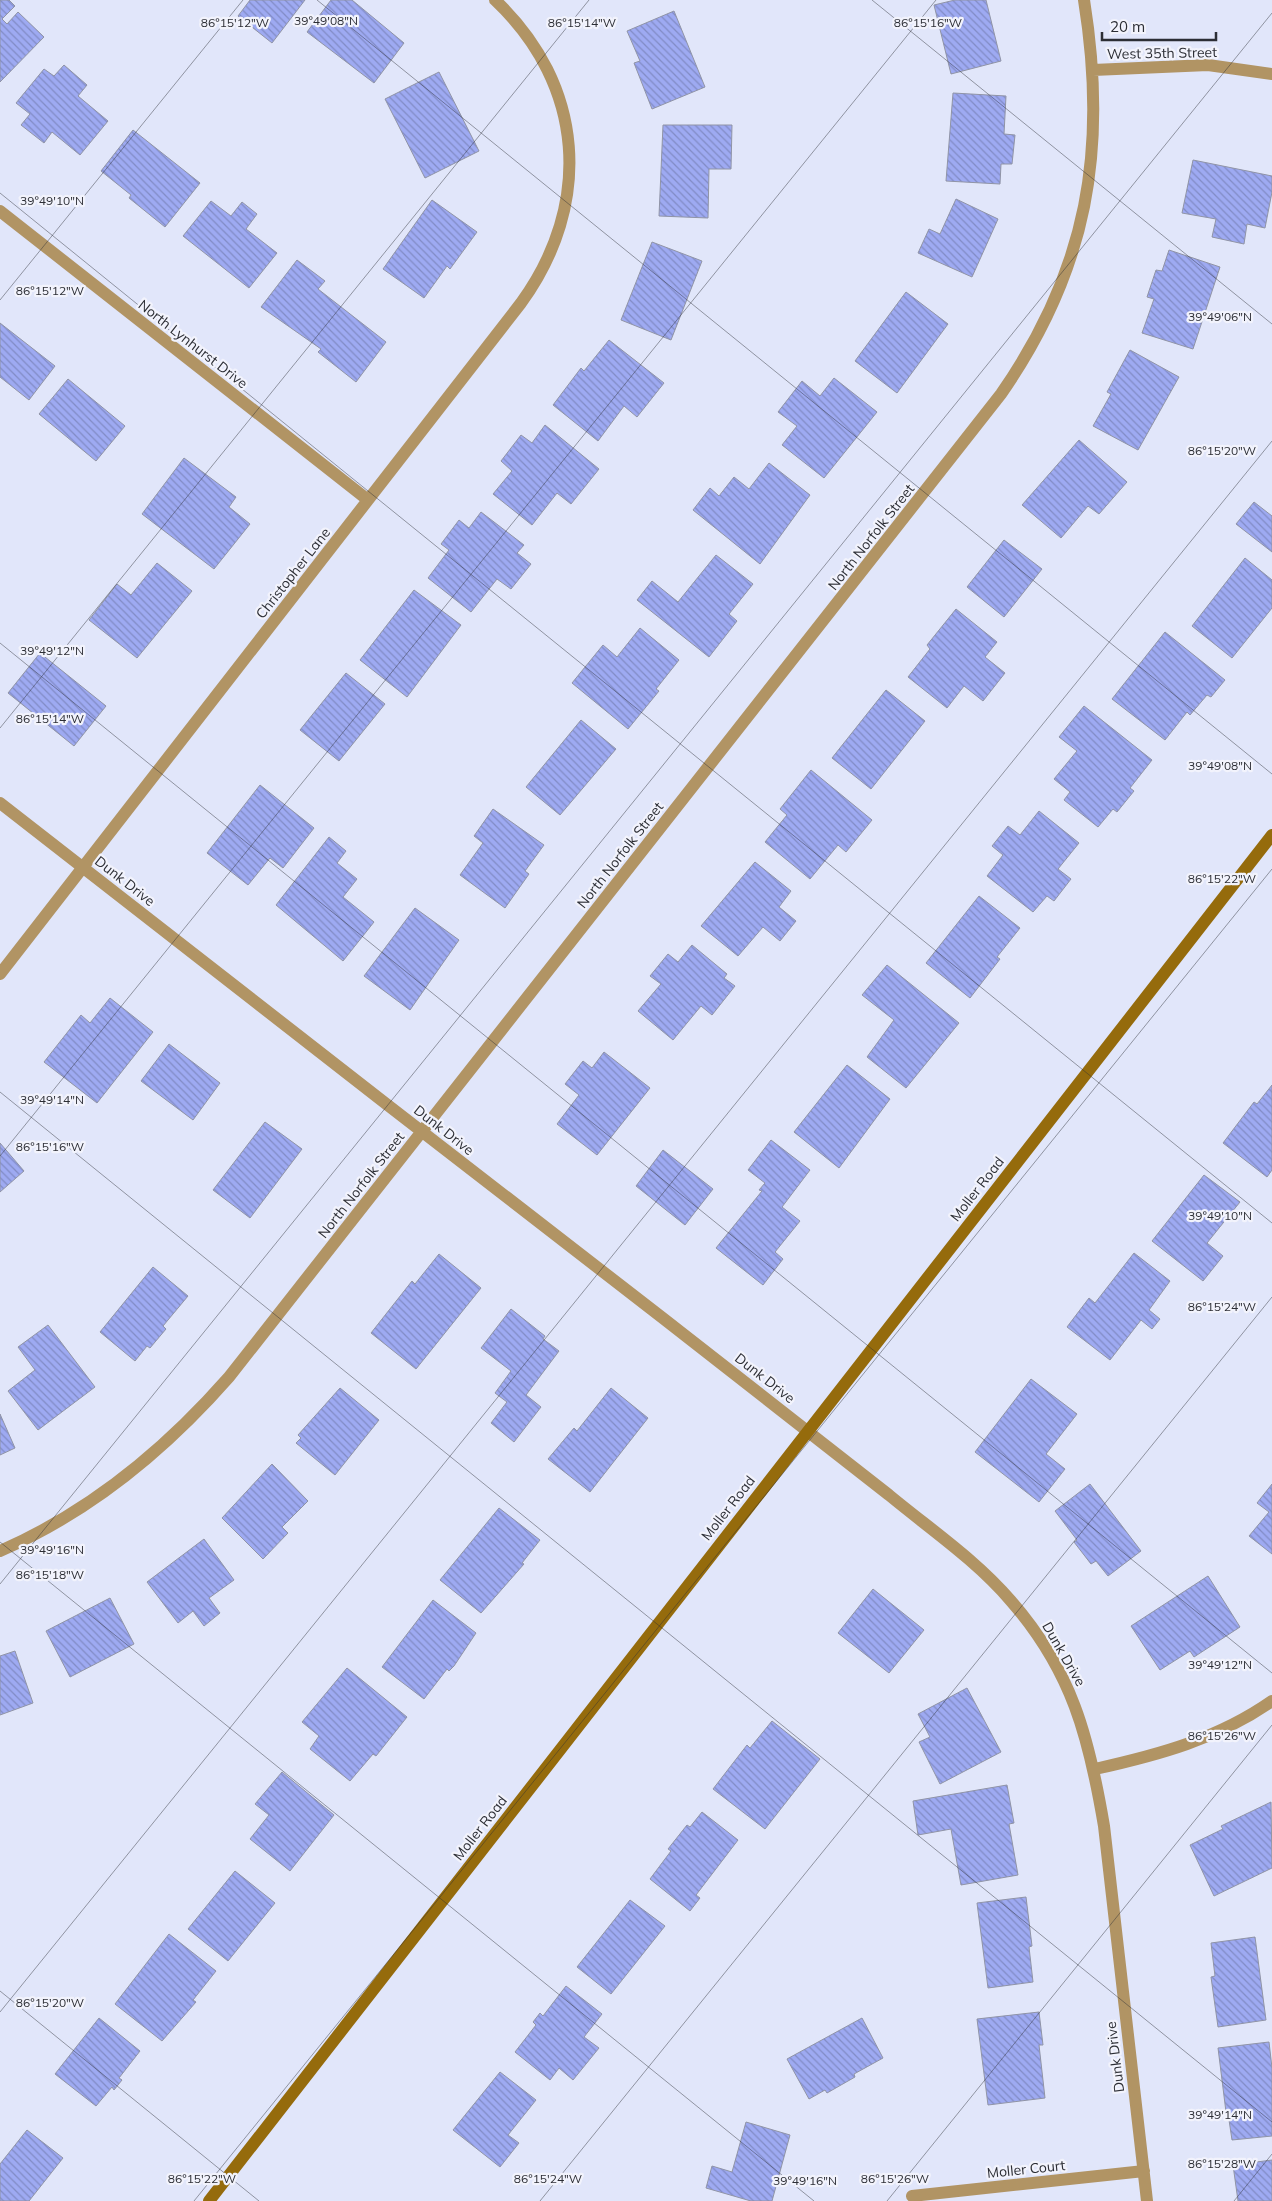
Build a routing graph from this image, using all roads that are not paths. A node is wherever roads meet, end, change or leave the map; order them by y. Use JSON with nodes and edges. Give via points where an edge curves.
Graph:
{"nodes":[{"id":1,"x":495,"y":0,"type":"edge"},
{"id":2,"x":1084,"y":0,"type":"edge"},
{"id":3,"x":1093,"y":70,"type":"junction"},
{"id":4,"x":1272,"y":74,"type":"edge"},
{"id":5,"x":0,"y":211,"type":"edge"},
{"id":6,"x":368,"y":500,"type":"junction"},
{"id":7,"x":0,"y":803,"type":"edge"},
{"id":8,"x":1272,"y":835,"type":"edge"},
{"id":9,"x":82,"y":867,"type":"junction"},
{"id":10,"x":0,"y":974,"type":"edge"},
{"id":11,"x":422,"y":1132,"type":"junction"},
{"id":12,"x":807,"y":1430,"type":"junction"},
{"id":13,"x":0,"y":1551,"type":"edge"},
{"id":14,"x":1272,"y":1701,"type":"edge"},
{"id":15,"x":1095,"y":1768,"type":"junction"},
{"id":16,"x":1144,"y":2171,"type":"junction"},
{"id":17,"x":912,"y":2196,"type":"dead end"},
{"id":18,"x":209,"y":2201,"type":"edge"},
{"id":19,"x":1147,"y":2201,"type":"edge"}],
"edges":[{"from":1,"to":6,"type":"street","name":"Christopher Lane","via":[[525,31],[549,72],[560,102],[568,136],[569,170],[562,223],[542,273],[521,303]]},
{"from":2,"to":3,"type":"street","name":"West 35th Street"},
{"from":3,"to":4,"type":"street","name":"West 35th Street","via":[[1208,66]]},
{"from":3,"to":11,"type":"street","name":"North Norfolk Street","via":[[1092,161],[1079,231],[1056,300],[1013,378]]},
{"from":5,"to":6,"type":"street","name":"North Lynhurst Drive"},
{"from":6,"to":9,"type":"street","name":"Christopher Lane"},
{"from":7,"to":9,"type":"street","name":"Dunk Drive"},
{"from":8,"to":12,"type":"main road","name":"Moller Road"},
{"from":9,"to":10,"type":"street","name":"Christopher Lane"},
{"from":9,"to":11,"type":"street","name":"Dunk Drive"},
{"from":11,"to":12,"type":"street","name":"Dunk Drive"},
{"from":11,"to":13,"type":"street","name":"North Norfolk Street","via":[[230,1377],[181,1429],[140,1465],[84,1506]]},
{"from":12,"to":15,"type":"street","name":"Dunk Drive","via":[[967,1558],[1010,1600],[1060,1672],[1076,1707]]},
{"from":12,"to":18,"type":"main road","name":"Moller Road"},
{"from":14,"to":15,"type":"street","via":[[1235,1724],[1170,1752]]},
{"from":15,"to":16,"type":"street","name":"Dunk Drive"},
{"from":16,"to":17,"type":"street","name":"Moller Court"},
{"from":16,"to":19,"type":"street","name":"Dunk Drive"}]}
